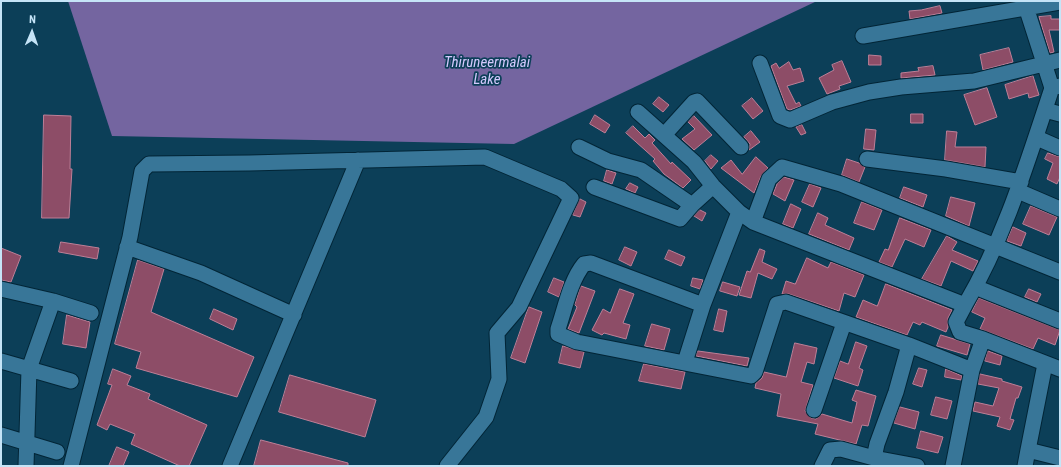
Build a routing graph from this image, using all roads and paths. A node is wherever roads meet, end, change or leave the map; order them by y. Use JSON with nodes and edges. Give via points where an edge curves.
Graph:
{"nodes":[{"id":1,"x":1060,"y":2,"type":"edge"},
{"id":2,"x":1026,"y":7,"type":"junction"},
{"id":3,"x":863,"y":36,"type":"dead end"},
{"id":4,"x":1060,"y":60,"type":"edge"},
{"id":5,"x":760,"y":63,"type":"dead end"},
{"id":6,"x":1045,"y":64,"type":"junction"},
{"id":7,"x":1056,"y":87,"type":"edge"},
{"id":8,"x":1045,"y":110,"type":"junction"},
{"id":9,"x":638,"y":112,"type":"dead end"},
{"id":10,"x":1060,"y":114,"type":"edge"},
{"id":11,"x":665,"y":134,"type":"junction"},
{"id":12,"x":1037,"y":138,"type":"junction"},
{"id":13,"x":579,"y":147,"type":"dead end"},
{"id":14,"x":741,"y":147,"type":"dead end"},
{"id":15,"x":1060,"y":148,"type":"edge"},
{"id":16,"x":867,"y":159,"type":"dead end"},
{"id":17,"x":358,"y":160,"type":"junction"},
{"id":18,"x":713,"y":186,"type":"junction"},
{"id":19,"x":594,"y":187,"type":"dead end"},
{"id":20,"x":1020,"y":187,"type":"junction"},
{"id":21,"x":692,"y":205,"type":"junction"},
{"id":22,"x":1060,"y":209,"type":"edge"},
{"id":23,"x":739,"y":212,"type":"junction"},
{"id":24,"x":753,"y":222,"type":"junction"},
{"id":25,"x":127,"y":247,"type":"junction"},
{"id":26,"x":996,"y":247,"type":"junction"},
{"id":27,"x":1060,"y":272,"type":"edge"},
{"id":28,"x":975,"y":287,"type":"junction"},
{"id":29,"x":1,"y":289,"type":"edge"},
{"id":30,"x":52,"y":301,"type":"junction"},
{"id":31,"x":703,"y":305,"type":"junction"},
{"id":32,"x":965,"y":305,"type":"junction"},
{"id":33,"x":91,"y":313,"type":"dead end"},
{"id":34,"x":294,"y":315,"type":"junction"},
{"id":35,"x":1060,"y":321,"type":"edge"},
{"id":36,"x":844,"y":324,"type":"junction"},
{"id":37,"x":983,"y":339,"type":"junction"},
{"id":38,"x":909,"y":345,"type":"junction"},
{"id":39,"x":1,"y":361,"type":"edge"},
{"id":40,"x":685,"y":362,"type":"junction"},
{"id":41,"x":1045,"y":364,"type":"junction"},
{"id":42,"x":29,"y":369,"type":"junction"},
{"id":43,"x":1060,"y":369,"type":"edge"},
{"id":44,"x":972,"y":370,"type":"junction"},
{"id":45,"x":71,"y":381,"type":"dead end"},
{"id":46,"x":814,"y":410,"type":"dead end"},
{"id":47,"x":1,"y":435,"type":"edge"},
{"id":48,"x":27,"y":443,"type":"junction"},
{"id":49,"x":1028,"y":450,"type":"junction"},
{"id":50,"x":57,"y":452,"type":"dead end"},
{"id":51,"x":874,"y":458,"type":"junction"},
{"id":52,"x":1060,"y":458,"type":"edge"},
{"id":53,"x":26,"y":466,"type":"edge"},
{"id":54,"x":71,"y":466,"type":"edge"},
{"id":55,"x":230,"y":466,"type":"edge"},
{"id":56,"x":446,"y":466,"type":"edge"},
{"id":57,"x":822,"y":466,"type":"edge"},
{"id":58,"x":917,"y":466,"type":"edge"},
{"id":59,"x":953,"y":466,"type":"edge"},
{"id":60,"x":1025,"y":466,"type":"edge"}],
"edges":[{"from":1,"to":2,"type":"street"},
{"from":2,"to":3,"type":"street"},
{"from":2,"to":6,"type":"street"},
{"from":4,"to":6,"type":"street"},
{"from":5,"to":6,"type":"street","via":[[780,116],[790,120],[832,102],[869,92],[974,80]]},
{"from":6,"to":7,"type":"street"},
{"from":7,"to":8,"type":"street"},
{"from":8,"to":10,"type":"street"},
{"from":8,"to":12,"type":"street"},
{"from":9,"to":11,"type":"street"},
{"from":11,"to":14,"type":"street","via":[[697,101]]},
{"from":11,"to":18,"type":"street","via":[[694,162]]},
{"from":12,"to":15,"type":"street"},
{"from":12,"to":20,"type":"street"},
{"from":13,"to":21,"type":"street","via":[[608,161],[641,170]]},
{"from":16,"to":20,"type":"street","via":[[946,169]]},
{"from":17,"to":25,"type":"street","via":[[149,164],[142,171]]},
{"from":17,"to":34,"type":"street"},
{"from":17,"to":56,"type":"street","via":[[485,157],[561,189],[571,198],[519,307],[497,333],[498,379],[486,417]]},
{"from":18,"to":21,"type":"street"},
{"from":18,"to":23,"type":"street"},
{"from":19,"to":21,"type":"street","via":[[677,219],[683,218]]},
{"from":20,"to":22,"type":"street"},
{"from":20,"to":26,"type":"street"},
{"from":23,"to":24,"type":"street"},
{"from":23,"to":31,"type":"street"},
{"from":24,"to":26,"type":"street","via":[[769,179],[782,167],[841,184]]},
{"from":24,"to":32,"type":"street"},
{"from":25,"to":34,"type":"street","via":[[201,273]]},
{"from":25,"to":54,"type":"street"},
{"from":26,"to":27,"type":"street"},
{"from":26,"to":28,"type":"street"},
{"from":28,"to":32,"type":"street"},
{"from":28,"to":35,"type":"street"},
{"from":29,"to":30,"type":"street"},
{"from":30,"to":33,"type":"street"},
{"from":30,"to":42,"type":"street"},
{"from":31,"to":40,"type":"street"},
{"from":31,"to":40,"type":"street","via":[[591,263],[584,264],[558,329],[558,334],[577,342]]},
{"from":32,"to":37,"type":"street","via":[[956,322],[960,332]]},
{"from":34,"to":55,"type":"street"},
{"from":36,"to":38,"type":"street"},
{"from":36,"to":40,"type":"street","via":[[781,302],[777,304],[752,376]]},
{"from":36,"to":46,"type":"street"},
{"from":37,"to":41,"type":"street"},
{"from":37,"to":44,"type":"street"},
{"from":38,"to":44,"type":"street"},
{"from":38,"to":51,"type":"street"},
{"from":39,"to":42,"type":"street"},
{"from":41,"to":43,"type":"street"},
{"from":41,"to":49,"type":"street"},
{"from":42,"to":45,"type":"street"},
{"from":42,"to":48,"type":"street"},
{"from":44,"to":59,"type":"street"},
{"from":47,"to":48,"type":"street"},
{"from":48,"to":50,"type":"street"},
{"from":48,"to":53,"type":"street"},
{"from":49,"to":52,"type":"street"},
{"from":49,"to":60,"type":"street"},
{"from":51,"to":57,"type":"street","via":[[841,448],[830,450]]},
{"from":51,"to":58,"type":"street"}]}
